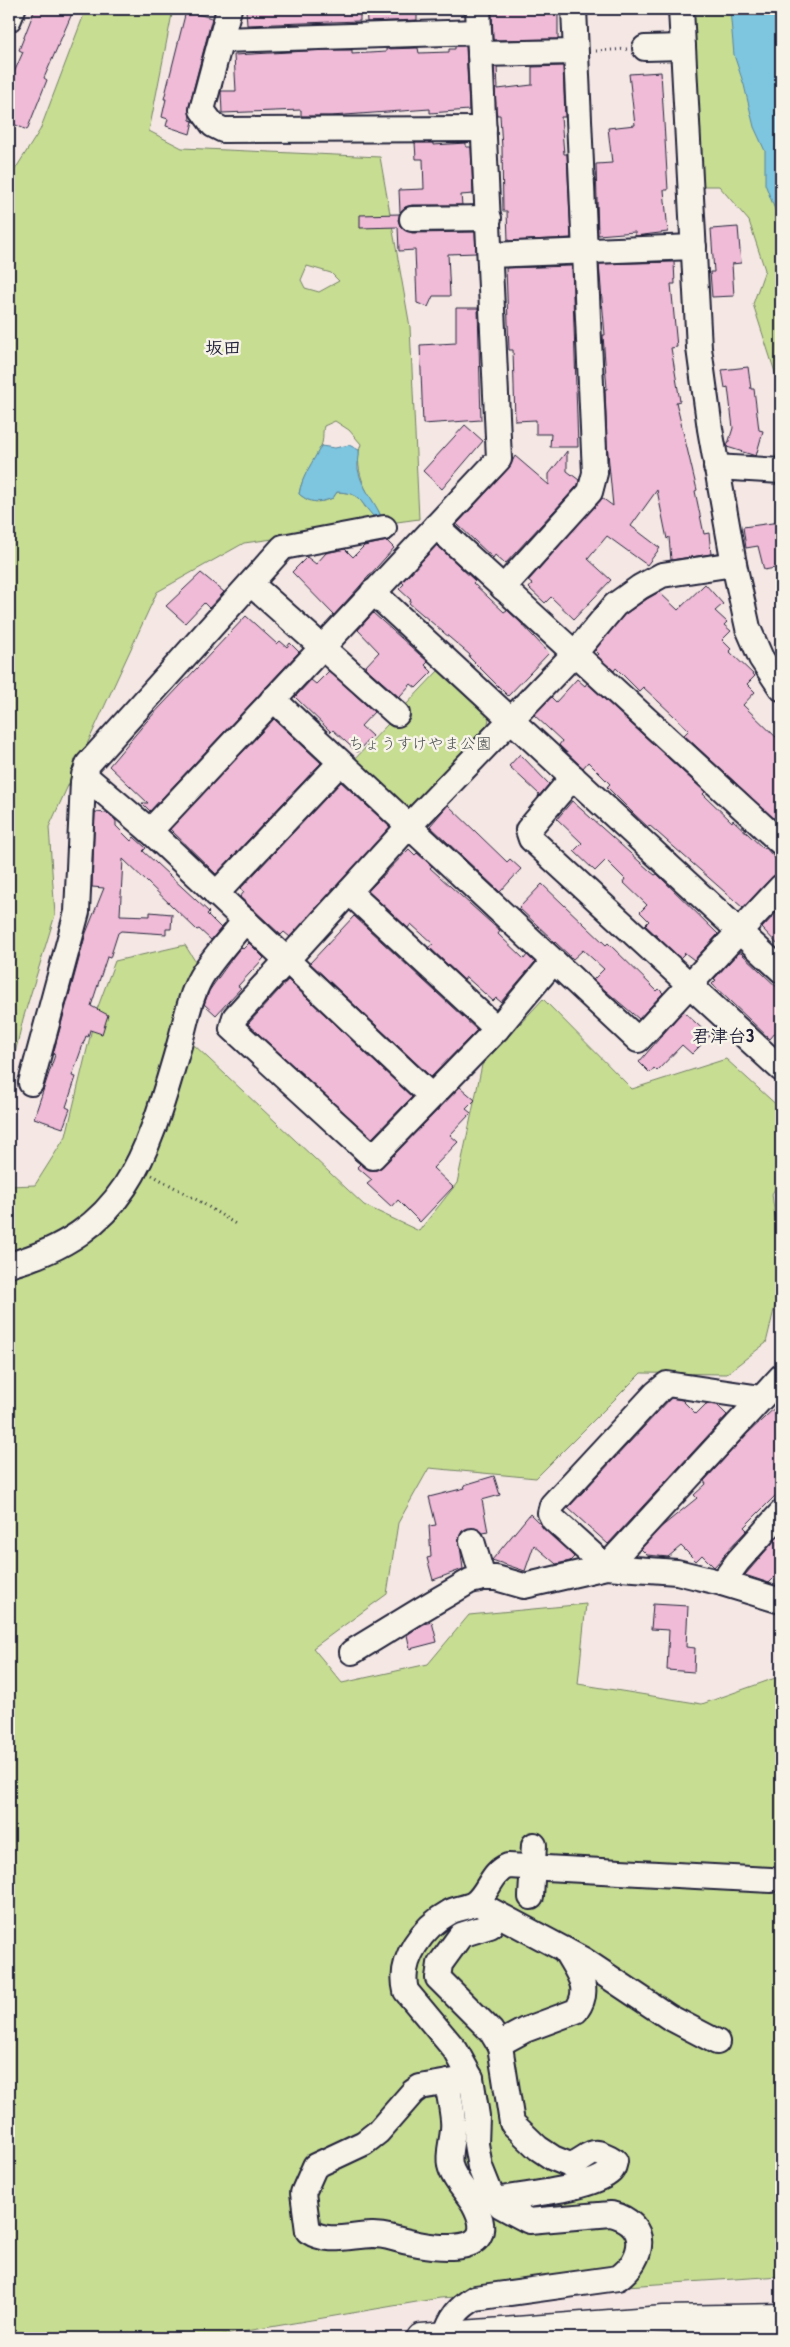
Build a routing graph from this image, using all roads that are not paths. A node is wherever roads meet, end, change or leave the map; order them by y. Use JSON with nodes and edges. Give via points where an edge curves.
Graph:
{"nodes":[{"id":1,"x":13,"y":9,"type":"edge"},
{"id":2,"x":229,"y":9,"type":"edge"},
{"id":3,"x":478,"y":9,"type":"edge"},
{"id":4,"x":574,"y":9,"type":"edge"},
{"id":5,"x":681,"y":9,"type":"edge"},
{"id":6,"x":9,"y":19,"type":"edge"},
{"id":7,"x":221,"y":40,"type":"junction"},
{"id":8,"x":480,"y":43,"type":"junction"},
{"id":9,"x":683,"y":47,"type":"junction"},
{"id":10,"x":644,"y":48,"type":"road end"},
{"id":11,"x":575,"y":52,"type":"junction"},
{"id":12,"x":484,"y":129,"type":"junction"},
{"id":13,"x":489,"y":218,"type":"junction"},
{"id":14,"x":412,"y":219,"type":"dead end"},
{"id":15,"x":694,"y":247,"type":"junction"},
{"id":16,"x":586,"y":251,"type":"junction"},
{"id":17,"x":491,"y":255,"type":"junction"},
{"id":18,"x":716,"y":467,"type":"junction"},
{"id":19,"x":781,"y":471,"type":"edge"},
{"id":20,"x":436,"y":526,"type":"junction"},
{"id":21,"x":384,"y":528,"type":"dead end"},
{"id":22,"x":734,"y":564,"type":"junction"},
{"id":23,"x":251,"y":584,"type":"junction"},
{"id":24,"x":503,"y":588,"type":"junction"},
{"id":25,"x":373,"y":592,"type":"junction"},
{"id":26,"x":321,"y":647,"type":"junction"},
{"id":27,"x":575,"y":653,"type":"junction"},
{"id":28,"x":781,"y":688,"type":"edge"},
{"id":29,"x":273,"y":699,"type":"junction"},
{"id":30,"x":397,"y":714,"type":"dead end"},
{"id":31,"x":512,"y":721,"type":"junction"},
{"id":32,"x":340,"y":763,"type":"junction"},
{"id":33,"x":84,"y":775,"type":"junction"},
{"id":34,"x":573,"y":777,"type":"junction"},
{"id":35,"x":409,"y":826,"type":"junction"},
{"id":36,"x":150,"y":831,"type":"junction"},
{"id":37,"x":781,"y":843,"type":"edge"},
{"id":38,"x":781,"y":887,"type":"edge"},
{"id":39,"x":349,"y":892,"type":"junction"},
{"id":40,"x":216,"y":894,"type":"junction"},
{"id":41,"x":245,"y":920,"type":"junction"},
{"id":42,"x":741,"y":932,"type":"junction"},
{"id":43,"x":287,"y":960,"type":"junction"},
{"id":44,"x":554,"y":962,"type":"junction"},
{"id":45,"x":781,"y":970,"type":"edge"},
{"id":46,"x":690,"y":985,"type":"junction"},
{"id":47,"x":497,"y":1029,"type":"junction"},
{"id":48,"x":781,"y":1069,"type":"edge"},
{"id":49,"x":31,"y":1083,"type":"dead end"},
{"id":50,"x":431,"y":1096,"type":"junction"},
{"id":51,"x":9,"y":1265,"type":"edge"},
{"id":52,"x":781,"y":1377,"type":"edge"},
{"id":53,"x":761,"y":1398,"type":"junction"},
{"id":54,"x":781,"y":1513,"type":"edge"},
{"id":55,"x":472,"y":1541,"type":"dead end"},
{"id":56,"x":606,"y":1567,"type":"junction"},
{"id":57,"x":483,"y":1578,"type":"junction"},
{"id":58,"x":722,"y":1582,"type":"junction"},
{"id":59,"x":781,"y":1602,"type":"edge"},
{"id":60,"x":352,"y":1652,"type":"dead end"},
{"id":61,"x":533,"y":1856,"type":"junction"},
{"id":62,"x":771,"y":1880,"type":"dead end"},
{"id":63,"x":531,"y":1897,"type":"dead end"},
{"id":64,"x":475,"y":1903,"type":"junction"},
{"id":65,"x":490,"y":1926,"type":"dead end"},
{"id":66,"x":565,"y":1950,"type":"junction"},
{"id":67,"x":717,"y":2042,"type":"dead end"},
{"id":68,"x":499,"y":2044,"type":"junction"},
{"id":69,"x":471,"y":2078,"type":"junction"},
{"id":70,"x":447,"y":2082,"type":"junction"},
{"id":71,"x":510,"y":2118,"type":"junction"},
{"id":72,"x":469,"y":2119,"type":"junction"},
{"id":73,"x":496,"y":2200,"type":"junction"},
{"id":74,"x":781,"y":2318,"type":"edge"},
{"id":75,"x":433,"y":2337,"type":"edge"}],
"edges":[{"from":1,"to":6,"type":"street"},
{"from":2,"to":7,"type":"street"},
{"from":3,"to":8,"type":"street"},
{"from":4,"to":11,"type":"street"},
{"from":5,"to":9,"type":"street"},
{"from":7,"to":8,"type":"street"},
{"from":7,"to":12,"type":"street","via":[[202,110],[213,125],[223,130]]},
{"from":8,"to":11,"type":"street"},
{"from":8,"to":12,"type":"street"},
{"from":9,"to":10,"type":"street"},
{"from":9,"to":15,"type":"street"},
{"from":11,"to":16,"type":"street"},
{"from":12,"to":13,"type":"street"},
{"from":13,"to":14,"type":"street"},
{"from":13,"to":17,"type":"street"},
{"from":15,"to":16,"type":"street"},
{"from":15,"to":18,"type":"street","via":[[699,348]]},
{"from":16,"to":17,"type":"street"},
{"from":16,"to":24,"type":"street","via":[[594,482],[590,492]]},
{"from":17,"to":20,"type":"street","via":[[499,459]]},
{"from":18,"to":19,"type":"street"},
{"from":18,"to":22,"type":"street"},
{"from":20,"to":24,"type":"street"},
{"from":20,"to":25,"type":"street"},
{"from":21,"to":23,"type":"street","via":[[283,547]]},
{"from":22,"to":27,"type":"street","via":[[662,575],[640,586],[616,605]]},
{"from":22,"to":28,"type":"street","via":[[748,628],[761,658]]},
{"from":23,"to":26,"type":"street"},
{"from":23,"to":33,"type":"street","via":[[88,764]]},
{"from":24,"to":27,"type":"street"},
{"from":25,"to":26,"type":"street"},
{"from":25,"to":31,"type":"street"},
{"from":26,"to":29,"type":"street"},
{"from":26,"to":30,"type":"street"},
{"from":27,"to":31,"type":"street"},
{"from":27,"to":37,"type":"street"},
{"from":29,"to":32,"type":"street"},
{"from":29,"to":36,"type":"street"},
{"from":31,"to":34,"type":"street"},
{"from":31,"to":35,"type":"street"},
{"from":32,"to":35,"type":"street"},
{"from":32,"to":40,"type":"street"},
{"from":33,"to":36,"type":"street"},
{"from":33,"to":49,"type":"street","via":[[77,912]]},
{"from":34,"to":42,"type":"street"},
{"from":34,"to":46,"type":"street","via":[[528,830],[528,836]]},
{"from":35,"to":39,"type":"street"},
{"from":35,"to":44,"type":"street"},
{"from":36,"to":40,"type":"street"},
{"from":38,"to":42,"type":"street"},
{"from":39,"to":43,"type":"street"},
{"from":39,"to":47,"type":"street"},
{"from":40,"to":41,"type":"street"},
{"from":41,"to":43,"type":"street"},
{"from":41,"to":51,"type":"street","via":[[201,977],[164,1096],[139,1164],[127,1186],[79,1234],[37,1257]]},
{"from":42,"to":45,"type":"street"},
{"from":42,"to":46,"type":"street"},
{"from":43,"to":50,"type":"street"},
{"from":43,"to":50,"type":"street","via":[[235,1017],[232,1028],[373,1157]]},
{"from":44,"to":46,"type":"street","via":[[638,1040]]},
{"from":44,"to":47,"type":"street"},
{"from":46,"to":48,"type":"street"},
{"from":47,"to":50,"type":"street"},
{"from":52,"to":53,"type":"street"},
{"from":53,"to":56,"type":"street"},
{"from":53,"to":56,"type":"street","via":[[667,1384],[552,1505],[550,1513],[553,1519]]},
{"from":54,"to":58,"type":"street"},
{"from":55,"to":57,"type":"street"},
{"from":56,"to":57,"type":"street","via":[[524,1586]]},
{"from":56,"to":58,"type":"street","via":[[677,1572]]},
{"from":57,"to":60,"type":"street","via":[[470,1581]]},
{"from":58,"to":59,"type":"street"},
{"from":61,"to":62,"type":"street"},
{"from":61,"to":63,"type":"street"},
{"from":61,"to":64,"type":"street","via":[[500,1869]]},
{"from":64,"to":66,"type":"street"},
{"from":64,"to":69,"type":"street","via":[[449,1912],[423,1934],[411,1950],[403,1979],[406,1991],[456,2051]]},
{"from":65,"to":68,"type":"street","via":[[461,1935],[440,1964],[438,1978],[491,2031]]},
{"from":66,"to":67,"type":"street","via":[[669,2017]]},
{"from":66,"to":68,"type":"street","via":[[584,1987],[581,2005],[576,2011],[525,2030]]},
{"from":68,"to":71,"type":"street"},
{"from":69,"to":70,"type":"street"},
{"from":69,"to":72,"type":"street"},
{"from":70,"to":72,"type":"street"},
{"from":70,"to":72,"type":"street","via":[[420,2087],[364,2143],[315,2166],[303,2192],[308,2231],[317,2237],[337,2240],[381,2235],[436,2247],[457,2247],[476,2241],[482,2223],[450,2167]]},
{"from":71,"to":72,"type":"street"},
{"from":71,"to":73,"type":"street","via":[[512,2124],[553,2158],[570,2165],[596,2152],[615,2160],[612,2170],[605,2176],[581,2185]]},
{"from":72,"to":73,"type":"street","via":[[480,2167]]},
{"from":73,"to":75,"type":"street","via":[[529,2221],[611,2214],[622,2217],[635,2226],[639,2241],[638,2257],[618,2278],[475,2298],[461,2306]]},
{"from":74,"to":75,"type":"main road","via":[[664,2320]]}]}
